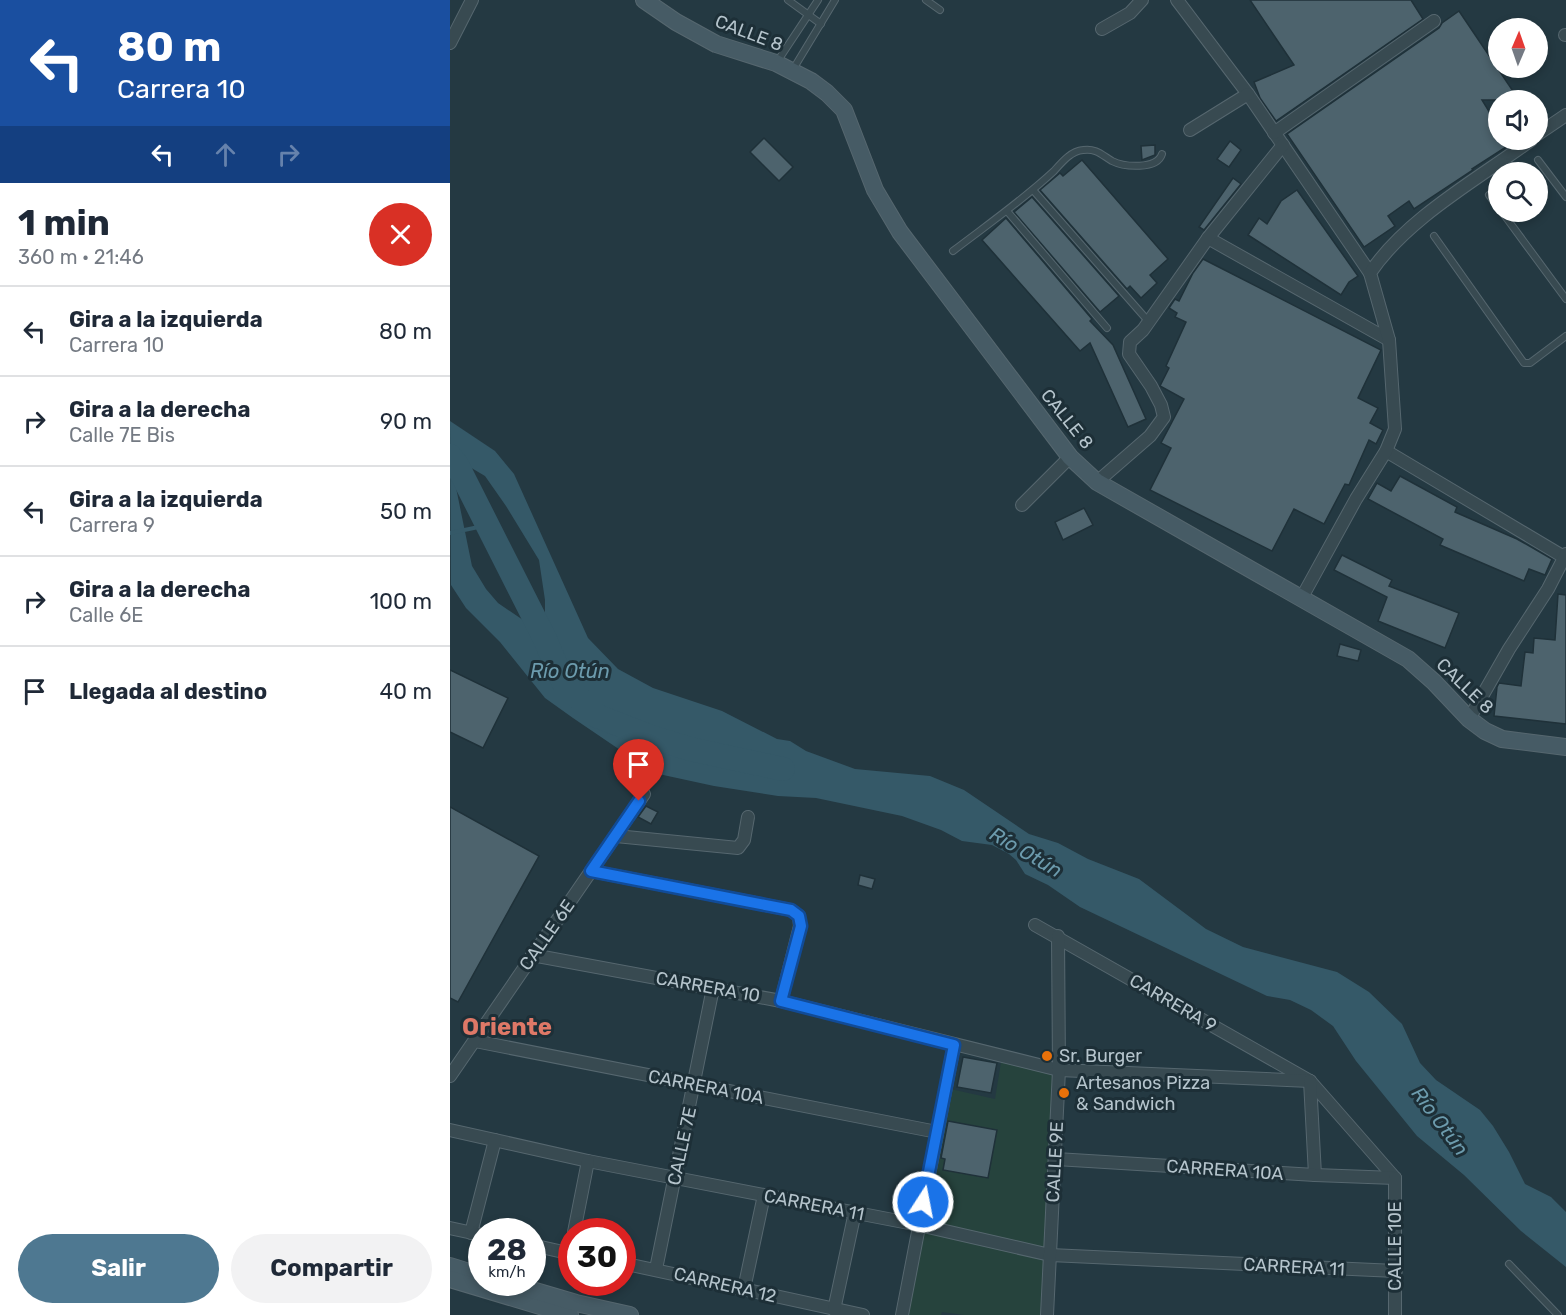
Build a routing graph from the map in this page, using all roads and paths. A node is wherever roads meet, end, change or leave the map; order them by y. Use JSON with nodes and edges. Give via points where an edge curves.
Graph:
{"nodes":[{"id":1,"x":472,"y":0,"type":"edge"},
{"id":2,"x":644,"y":0,"type":"edge"},
{"id":3,"x":788,"y":0,"type":"edge"},
{"id":4,"x":818,"y":0,"type":"edge"},
{"id":5,"x":835,"y":0,"type":"edge"},
{"id":6,"x":926,"y":0,"type":"edge"},
{"id":7,"x":1142,"y":0,"type":"edge"},
{"id":8,"x":1177,"y":0,"type":"edge"},
{"id":9,"x":940,"y":10,"type":"dead end"},
{"id":10,"x":809,"y":15,"type":"junction"},
{"id":11,"x":1434,"y":21,"type":"dead end"},
{"id":12,"x":821,"y":24,"type":"junction"},
{"id":13,"x":1102,"y":29,"type":"dead end"},
{"id":14,"x":450,"y":43,"type":"edge"},
{"id":15,"x":777,"y":63,"type":"junction"},
{"id":16,"x":792,"y":71,"type":"junction"},
{"id":17,"x":1248,"y":94,"type":"junction"},
{"id":18,"x":1566,"y":116,"type":"edge"},
{"id":19,"x":1548,"y":128,"type":"edge"},
{"id":20,"x":1190,"y":130,"type":"dead end"},
{"id":21,"x":1274,"y":133,"type":"junction"},
{"id":22,"x":1283,"y":145,"type":"junction"},
{"id":23,"x":1517,"y":150,"type":"edge"},
{"id":24,"x":1162,"y":154,"type":"dead end"},
{"id":25,"x":1538,"y":160,"type":"dead end"},
{"id":26,"x":1033,"y":190,"type":"junction"},
{"id":27,"x":1566,"y":196,"type":"edge"},
{"id":28,"x":1006,"y":211,"type":"junction"},
{"id":29,"x":1509,"y":222,"type":"edge"},
{"id":30,"x":1434,"y":236,"type":"dead end"},
{"id":31,"x":1208,"y":238,"type":"junction"},
{"id":32,"x":953,"y":251,"type":"dead end"},
{"id":33,"x":1370,"y":273,"type":"junction"},
{"id":34,"x":1566,"y":299,"type":"edge"},
{"id":35,"x":1149,"y":322,"type":"junction"},
{"id":36,"x":1107,"y":328,"type":"dead end"},
{"id":37,"x":1566,"y":336,"type":"edge"},
{"id":38,"x":1389,"y":340,"type":"junction"},
{"id":39,"x":1386,"y":451,"type":"junction"},
{"id":40,"x":1070,"y":457,"type":"junction"},
{"id":41,"x":1097,"y":482,"type":"junction"},
{"id":42,"x":1022,"y":505,"type":"dead end"},
{"id":43,"x":1565,"y":555,"type":"edge"},
{"id":44,"x":1301,"y":599,"type":"junction"},
{"id":45,"x":1469,"y":719,"type":"junction"},
{"id":46,"x":1566,"y":747,"type":"edge"},
{"id":47,"x":644,"y":794,"type":"dead end"},
{"id":48,"x":748,"y":816,"type":"dead end"},
{"id":49,"x":616,"y":836,"type":"junction"},
{"id":50,"x":591,"y":871,"type":"junction"},
{"id":51,"x":1035,"y":925,"type":"dead end"},
{"id":52,"x":1058,"y":936,"type":"junction"},
{"id":53,"x":532,"y":955,"type":"junction"},
{"id":54,"x":712,"y":988,"type":"junction"},
{"id":55,"x":781,"y":1001,"type":"junction"},
{"id":56,"x":475,"y":1041,"type":"junction"},
{"id":57,"x":954,"y":1045,"type":"junction"},
{"id":58,"x":1059,"y":1070,"type":"junction"},
{"id":59,"x":450,"y":1076,"type":"edge"},
{"id":60,"x":1310,"y":1081,"type":"junction"},
{"id":61,"x":694,"y":1084,"type":"junction"},
{"id":62,"x":450,"y":1130,"type":"edge"},
{"id":63,"x":937,"y":1132,"type":"junction"},
{"id":64,"x":495,"y":1140,"type":"junction"},
{"id":65,"x":1056,"y":1159,"type":"junction"},
{"id":66,"x":588,"y":1161,"type":"junction"},
{"id":67,"x":1315,"y":1175,"type":"junction"},
{"id":68,"x":675,"y":1178,"type":"junction"},
{"id":69,"x":1395,"y":1178,"type":"junction"},
{"id":70,"x":764,"y":1195,"type":"junction"},
{"id":71,"x":855,"y":1212,"type":"junction"},
{"id":72,"x":479,"y":1218,"type":"edge"},
{"id":73,"x":577,"y":1218,"type":"edge"},
{"id":74,"x":919,"y":1225,"type":"junction"},
{"id":75,"x":450,"y":1228,"type":"edge"},
{"id":76,"x":468,"y":1232,"type":"edge"},
{"id":77,"x":1050,"y":1256,"type":"junction"},
{"id":78,"x":1509,"y":1264,"type":"dead end"},
{"id":79,"x":636,"y":1265,"type":"edge"},
{"id":80,"x":450,"y":1266,"type":"edge"},
{"id":81,"x":656,"y":1269,"type":"junction"},
{"id":82,"x":468,"y":1271,"type":"edge"},
{"id":83,"x":1396,"y":1271,"type":"junction"},
{"id":84,"x":450,"y":1279,"type":"edge"},
{"id":85,"x":744,"y":1289,"type":"junction"},
{"id":86,"x":539,"y":1296,"type":"edge"},
{"id":87,"x":834,"y":1310,"type":"junction"},
{"id":88,"x":574,"y":1311,"type":"edge"},
{"id":89,"x":630,"y":1315,"type":"edge"},
{"id":90,"x":863,"y":1315,"type":"edge"},
{"id":91,"x":902,"y":1315,"type":"edge"},
{"id":92,"x":1047,"y":1315,"type":"edge"},
{"id":93,"x":1395,"y":1315,"type":"edge"},
{"id":94,"x":1558,"y":1315,"type":"edge"}],
"edges":[{"from":1,"to":14,"type":"street"},
{"from":2,"to":15,"type":"street","name":"CALLE 8","via":[[716,44]]},
{"from":3,"to":10,"type":"lane"},
{"from":4,"to":10,"type":"lane"},
{"from":5,"to":12,"type":"lane"},
{"from":6,"to":9,"type":"lane"},
{"from":7,"to":13,"type":"street","via":[[1130,13]]},
{"from":8,"to":17,"type":"street"},
{"from":10,"to":12,"type":"lane"},
{"from":10,"to":15,"type":"lane"},
{"from":11,"to":21,"type":"street"},
{"from":12,"to":16,"type":"lane"},
{"from":15,"to":16,"type":"street","name":"CALLE 8"},
{"from":16,"to":40,"type":"street","name":"CALLE 8","via":[[811,81],[843,110],[875,190],[900,232]]},
{"from":17,"to":20,"type":"street"},
{"from":17,"to":21,"type":"street"},
{"from":18,"to":19,"type":"street"},
{"from":21,"to":22,"type":"street"},
{"from":22,"to":31,"type":"street"},
{"from":22,"to":33,"type":"street"},
{"from":23,"to":33,"type":"street","via":[[1443,202],[1383,254]]},
{"from":24,"to":26,"type":"lane","via":[[1155,164],[1129,165],[1114,162],[1096,150],[1082,150],[1072,153]]},
{"from":25,"to":27,"type":"lane"},
{"from":26,"to":28,"type":"lane"},
{"from":26,"to":35,"type":"lane"},
{"from":28,"to":32,"type":"lane"},
{"from":28,"to":36,"type":"lane"},
{"from":29,"to":34,"type":"lane"},
{"from":30,"to":37,"type":"lane","via":[[1524,363],[1530,363]]},
{"from":31,"to":35,"type":"street"},
{"from":31,"to":38,"type":"street"},
{"from":33,"to":38,"type":"street"},
{"from":35,"to":41,"type":"street","via":[[1130,342],[1129,354],[1151,386],[1164,417],[1150,436]]},
{"from":38,"to":39,"type":"street","via":[[1395,429]]},
{"from":39,"to":43,"type":"street"},
{"from":39,"to":44,"type":"street"},
{"from":40,"to":41,"type":"street","name":"CALLE 8"},
{"from":40,"to":42,"type":"street"},
{"from":41,"to":44,"type":"street","name":"CALLE 8"},
{"from":43,"to":45,"type":"street"},
{"from":44,"to":45,"type":"street","name":"CALLE 8","via":[[1408,659]]},
{"from":45,"to":46,"type":"street","name":"CALLE 8","via":[[1502,739]]},
{"from":47,"to":49,"type":"street","name":"CALLE 6E"},
{"from":48,"to":49,"type":"street","via":[[744,840],[738,848]]},
{"from":49,"to":50,"type":"street","name":"CALLE 6E"},
{"from":50,"to":53,"type":"street","name":"CALLE 6E"},
{"from":50,"to":55,"type":"street","via":[[791,910],[799,916],[801,926]]},
{"from":51,"to":52,"type":"street","name":"CARRERA 9"},
{"from":52,"to":58,"type":"street","name":"CALLE 9E"},
{"from":52,"to":60,"type":"street","name":"CARRERA 9"},
{"from":53,"to":54,"type":"street","name":"CARRERA 10"},
{"from":53,"to":56,"type":"street","name":"CALLE 6E"},
{"from":54,"to":55,"type":"street","name":"CARRERA 10"},
{"from":54,"to":61,"type":"street","name":"CALLE 7E"},
{"from":55,"to":57,"type":"street","name":"CARRERA 10"},
{"from":56,"to":59,"type":"street","name":"CALLE 6E"},
{"from":56,"to":61,"type":"street","name":"CARRERA 10A"},
{"from":57,"to":58,"type":"street","name":"CARRERA 10"},
{"from":57,"to":63,"type":"street"},
{"from":58,"to":60,"type":"street","name":"CARRERA 10"},
{"from":58,"to":65,"type":"street","name":"CALLE 9E"},
{"from":60,"to":67,"type":"street"},
{"from":60,"to":69,"type":"street","name":"CARRERA 9"},
{"from":61,"to":63,"type":"street","name":"CARRERA 10A"},
{"from":61,"to":68,"type":"street","name":"CALLE 7E"},
{"from":62,"to":64,"type":"street","name":"CARRERA 11"},
{"from":63,"to":74,"type":"street"},
{"from":64,"to":66,"type":"street","name":"CARRERA 11"},
{"from":64,"to":72,"type":"street"},
{"from":65,"to":67,"type":"street","name":"CARRERA 10A"},
{"from":65,"to":77,"type":"street","name":"CALLE 9E"},
{"from":66,"to":68,"type":"street","name":"CARRERA 11"},
{"from":66,"to":73,"type":"street"},
{"from":67,"to":69,"type":"street","name":"CARRERA 10A"},
{"from":68,"to":70,"type":"street","name":"CARRERA 11"},
{"from":68,"to":81,"type":"street","name":"CALLE 7E"},
{"from":69,"to":83,"type":"street","name":"CALLE 10E"},
{"from":70,"to":71,"type":"street","name":"CARRERA 11"},
{"from":70,"to":85,"type":"street"},
{"from":71,"to":74,"type":"street","name":"CARRERA 11"},
{"from":71,"to":87,"type":"street"},
{"from":74,"to":77,"type":"street","name":"CARRERA 11"},
{"from":74,"to":91,"type":"street"},
{"from":75,"to":76,"type":"street"},
{"from":77,"to":83,"type":"street","name":"CARRERA 11"},
{"from":77,"to":92,"type":"street","name":"CALLE 9E"},
{"from":78,"to":94,"type":"lane"},
{"from":79,"to":81,"type":"street","name":"CARRERA 12"},
{"from":80,"to":82,"type":"street"},
{"from":81,"to":85,"type":"street","name":"CARRERA 12"},
{"from":83,"to":93,"type":"street","name":"CALLE 10E"},
{"from":84,"to":88,"type":"street"},
{"from":85,"to":87,"type":"street","name":"CARRERA 12"},
{"from":86,"to":88,"type":"street"},
{"from":87,"to":90,"type":"street","name":"CARRERA 12"},
{"from":88,"to":89,"type":"street"}]}
